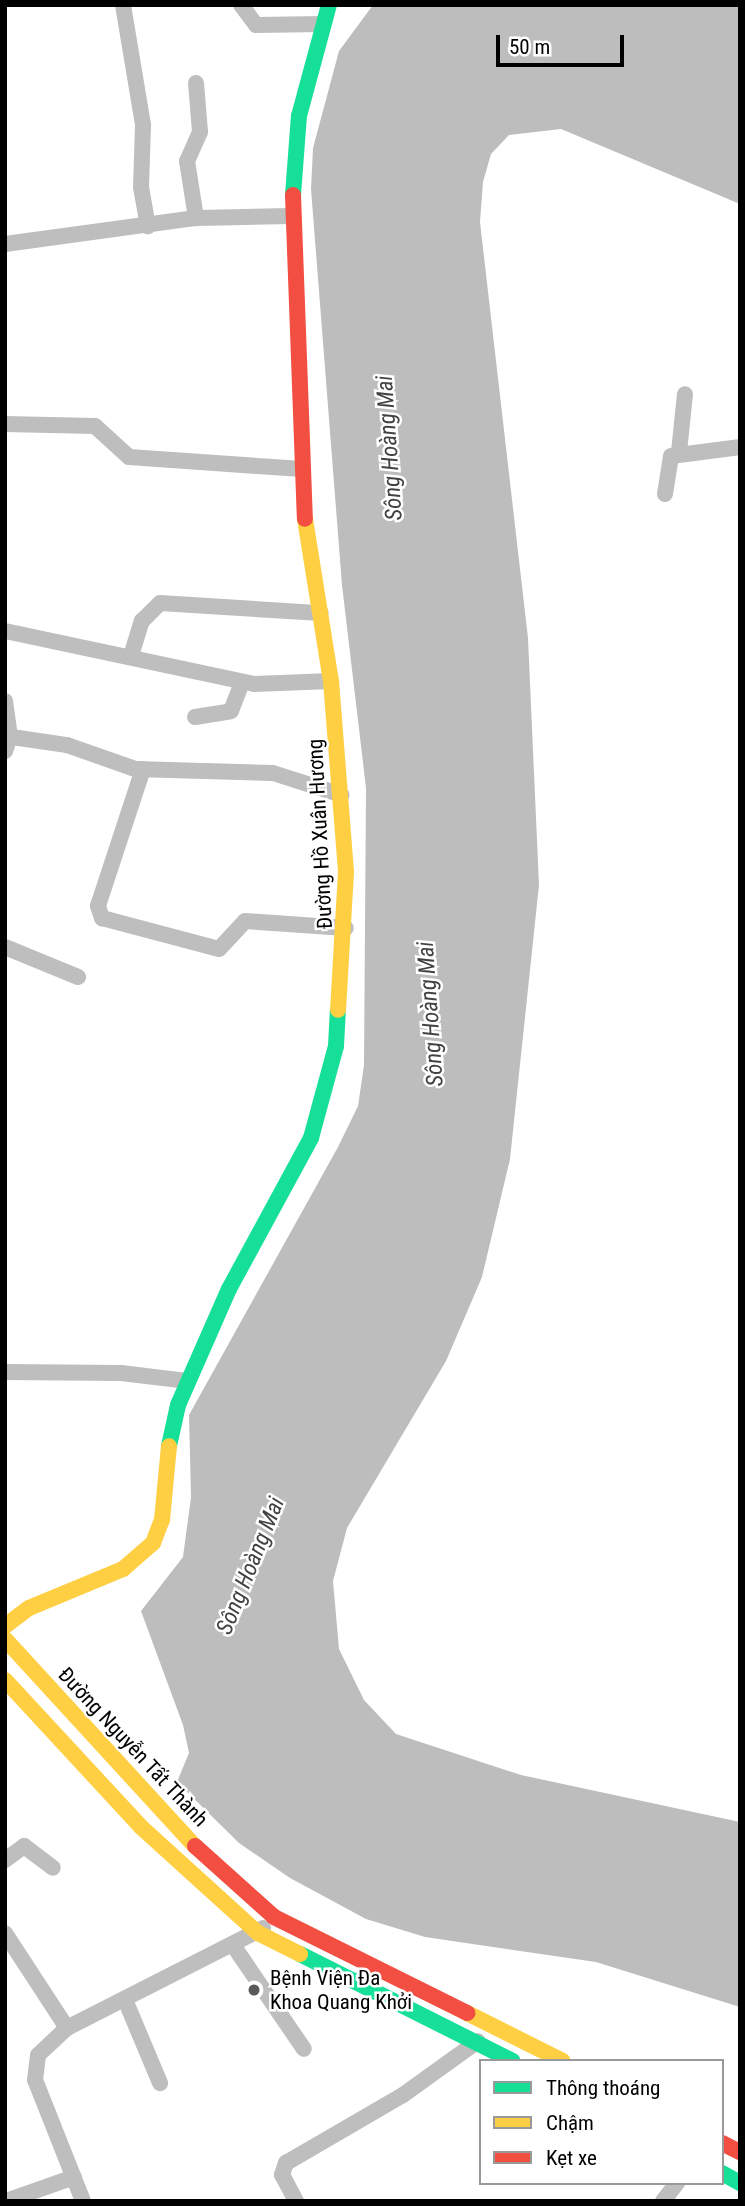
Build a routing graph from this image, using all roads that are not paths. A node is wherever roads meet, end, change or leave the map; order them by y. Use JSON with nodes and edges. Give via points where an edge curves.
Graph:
{"nodes":[{"id":1,"x":123,"y":5,"type":"edge"},
{"id":2,"x":241,"y":5,"type":"edge"},
{"id":3,"x":329,"y":5,"type":"edge"},
{"id":4,"x":323,"y":24,"type":"junction"},
{"id":5,"x":196,"y":83,"type":"dead end"},
{"id":6,"x":291,"y":216,"type":"junction"},
{"id":7,"x":197,"y":218,"type":"junction"},
{"id":8,"x":148,"y":226,"type":"junction"},
{"id":9,"x":5,"y":244,"type":"edge"},
{"id":10,"x":685,"y":394,"type":"dead end"},
{"id":11,"x":5,"y":424,"type":"edge"},
{"id":12,"x":740,"y":447,"type":"edge"},
{"id":13,"x":679,"y":452,"type":"junction"},
{"id":14,"x":302,"y":469,"type":"junction"},
{"id":15,"x":665,"y":494,"type":"dead end"},
{"id":16,"x":321,"y":613,"type":"junction"},
{"id":17,"x":5,"y":631,"type":"edge"},
{"id":18,"x":131,"y":656,"type":"junction"},
{"id":19,"x":331,"y":681,"type":"junction"},
{"id":20,"x":242,"y":682,"type":"junction"},
{"id":21,"x":5,"y":701,"type":"edge"},
{"id":22,"x":195,"y":717,"type":"dead end"},
{"id":23,"x":7,"y":741,"type":"edge"},
{"id":24,"x":143,"y":769,"type":"junction"},
{"id":25,"x":342,"y":795,"type":"junction"},
{"id":26,"x":346,"y":928,"type":"junction"},
{"id":27,"x":5,"y":947,"type":"edge"},
{"id":28,"x":78,"y":977,"type":"dead end"},
{"id":29,"x":5,"y":1372,"type":"edge"},
{"id":30,"x":187,"y":1381,"type":"junction"},
{"id":31,"x":5,"y":1626,"type":"edge"},
{"id":32,"x":5,"y":1639,"type":"edge"},
{"id":33,"x":5,"y":1680,"type":"edge"},
{"id":34,"x":5,"y":1860,"type":"edge"},
{"id":35,"x":53,"y":1868,"type":"dead end"},
{"id":36,"x":274,"y":1917,"type":"junction"},
{"id":37,"x":5,"y":1933,"type":"edge"},
{"id":38,"x":257,"y":1933,"type":"junction"},
{"id":39,"x":235,"y":1948,"type":"junction"},
{"id":40,"x":126,"y":2002,"type":"junction"},
{"id":41,"x":66,"y":2028,"type":"junction"},
{"id":42,"x":478,"y":2042,"type":"junction"},
{"id":43,"x":304,"y":2049,"type":"dead end"},
{"id":44,"x":509,"y":2059,"type":"edge"},
{"id":45,"x":559,"y":2059,"type":"edge"},
{"id":46,"x":160,"y":2083,"type":"dead end"},
{"id":47,"x":724,"y":2144,"type":"edge"},
{"id":48,"x":740,"y":2152,"type":"edge"},
{"id":49,"x":724,"y":2174,"type":"edge"},
{"id":50,"x":74,"y":2177,"type":"junction"},
{"id":51,"x":740,"y":2183,"type":"edge"},
{"id":52,"x":675,"y":2185,"type":"edge"},
{"id":53,"x":6,"y":2201,"type":"edge"},
{"id":54,"x":83,"y":2201,"type":"edge"},
{"id":55,"x":296,"y":2201,"type":"edge"},
{"id":56,"x":663,"y":2201,"type":"edge"}],
"edges":[{"from":1,"to":8,"type":"street","via":[[143,125],[141,187]]},
{"from":2,"to":4,"type":"street","via":[[256,25]]},
{"from":3,"to":4,"type":"main road","name":"Đường Hồ Xuân Hương"},
{"from":4,"to":6,"type":"main road","name":"Đường Hồ Xuân Hương","via":[[299,116]]},
{"from":5,"to":7,"type":"street","via":[[201,123],[187,161]]},
{"from":6,"to":7,"type":"street"},
{"from":6,"to":14,"type":"main road","name":"Đường Hồ Xuân Hương"},
{"from":7,"to":8,"type":"street"},
{"from":8,"to":9,"type":"street"},
{"from":10,"to":13,"type":"street"},
{"from":11,"to":14,"type":"street","via":[[95,426],[129,457]]},
{"from":12,"to":13,"type":"street"},
{"from":13,"to":15,"type":"street","via":[[669,459]]},
{"from":14,"to":16,"type":"main road","name":"Đường Hồ Xuân Hương","via":[[312,594]]},
{"from":16,"to":18,"type":"street","via":[[160,603],[142,621]]},
{"from":16,"to":19,"type":"main road","name":"Đường Hồ Xuân Hương"},
{"from":17,"to":18,"type":"street"},
{"from":18,"to":20,"type":"street"},
{"from":19,"to":20,"type":"street"},
{"from":19,"to":25,"type":"main road","name":"Đường Hồ Xuân Hương"},
{"from":20,"to":22,"type":"street","via":[[231,711]]},
{"from":21,"to":23,"type":"street"},
{"from":23,"to":24,"type":"street","via":[[68,745]]},
{"from":24,"to":25,"type":"street","via":[[265,772]]},
{"from":24,"to":26,"type":"street","via":[[98,906],[102,918],[219,949],[245,921]]},
{"from":25,"to":26,"type":"main road","name":"Đường Hồ Xuân Hương"},
{"from":26,"to":30,"type":"main road","name":"Đường Hồ Xuân Hương","via":[[336,1046],[311,1138]]},
{"from":27,"to":28,"type":"street"},
{"from":29,"to":30,"type":"street"},
{"from":30,"to":31,"type":"main road","name":"Đường Hồ Xuân Hương","via":[[167,1445],[162,1520],[153,1543],[123,1569],[29,1608]]},
{"from":32,"to":36,"type":"main road","name":"Đường Nguyễn Tất Thành","via":[[160,1814]]},
{"from":33,"to":38,"type":"main road","via":[[141,1827]]},
{"from":34,"to":35,"type":"street","via":[[24,1846]]},
{"from":36,"to":38,"type":"street"},
{"from":36,"to":45,"type":"main road","name":"Đường Nguyễn Tất Thành"},
{"from":37,"to":41,"type":"street"},
{"from":38,"to":39,"type":"street"},
{"from":38,"to":42,"type":"main road"},
{"from":39,"to":40,"type":"street"},
{"from":39,"to":43,"type":"street"},
{"from":40,"to":41,"type":"street"},
{"from":40,"to":46,"type":"street"},
{"from":41,"to":50,"type":"street","via":[[38,2055],[33,2071]]},
{"from":42,"to":44,"type":"main road"},
{"from":42,"to":55,"type":"street","via":[[403,2095],[286,2163],[282,2175]]},
{"from":47,"to":48,"type":"main road"},
{"from":49,"to":51,"type":"main road"},
{"from":50,"to":53,"type":"street"},
{"from":50,"to":54,"type":"street"},
{"from":52,"to":56,"type":"street"}]}
